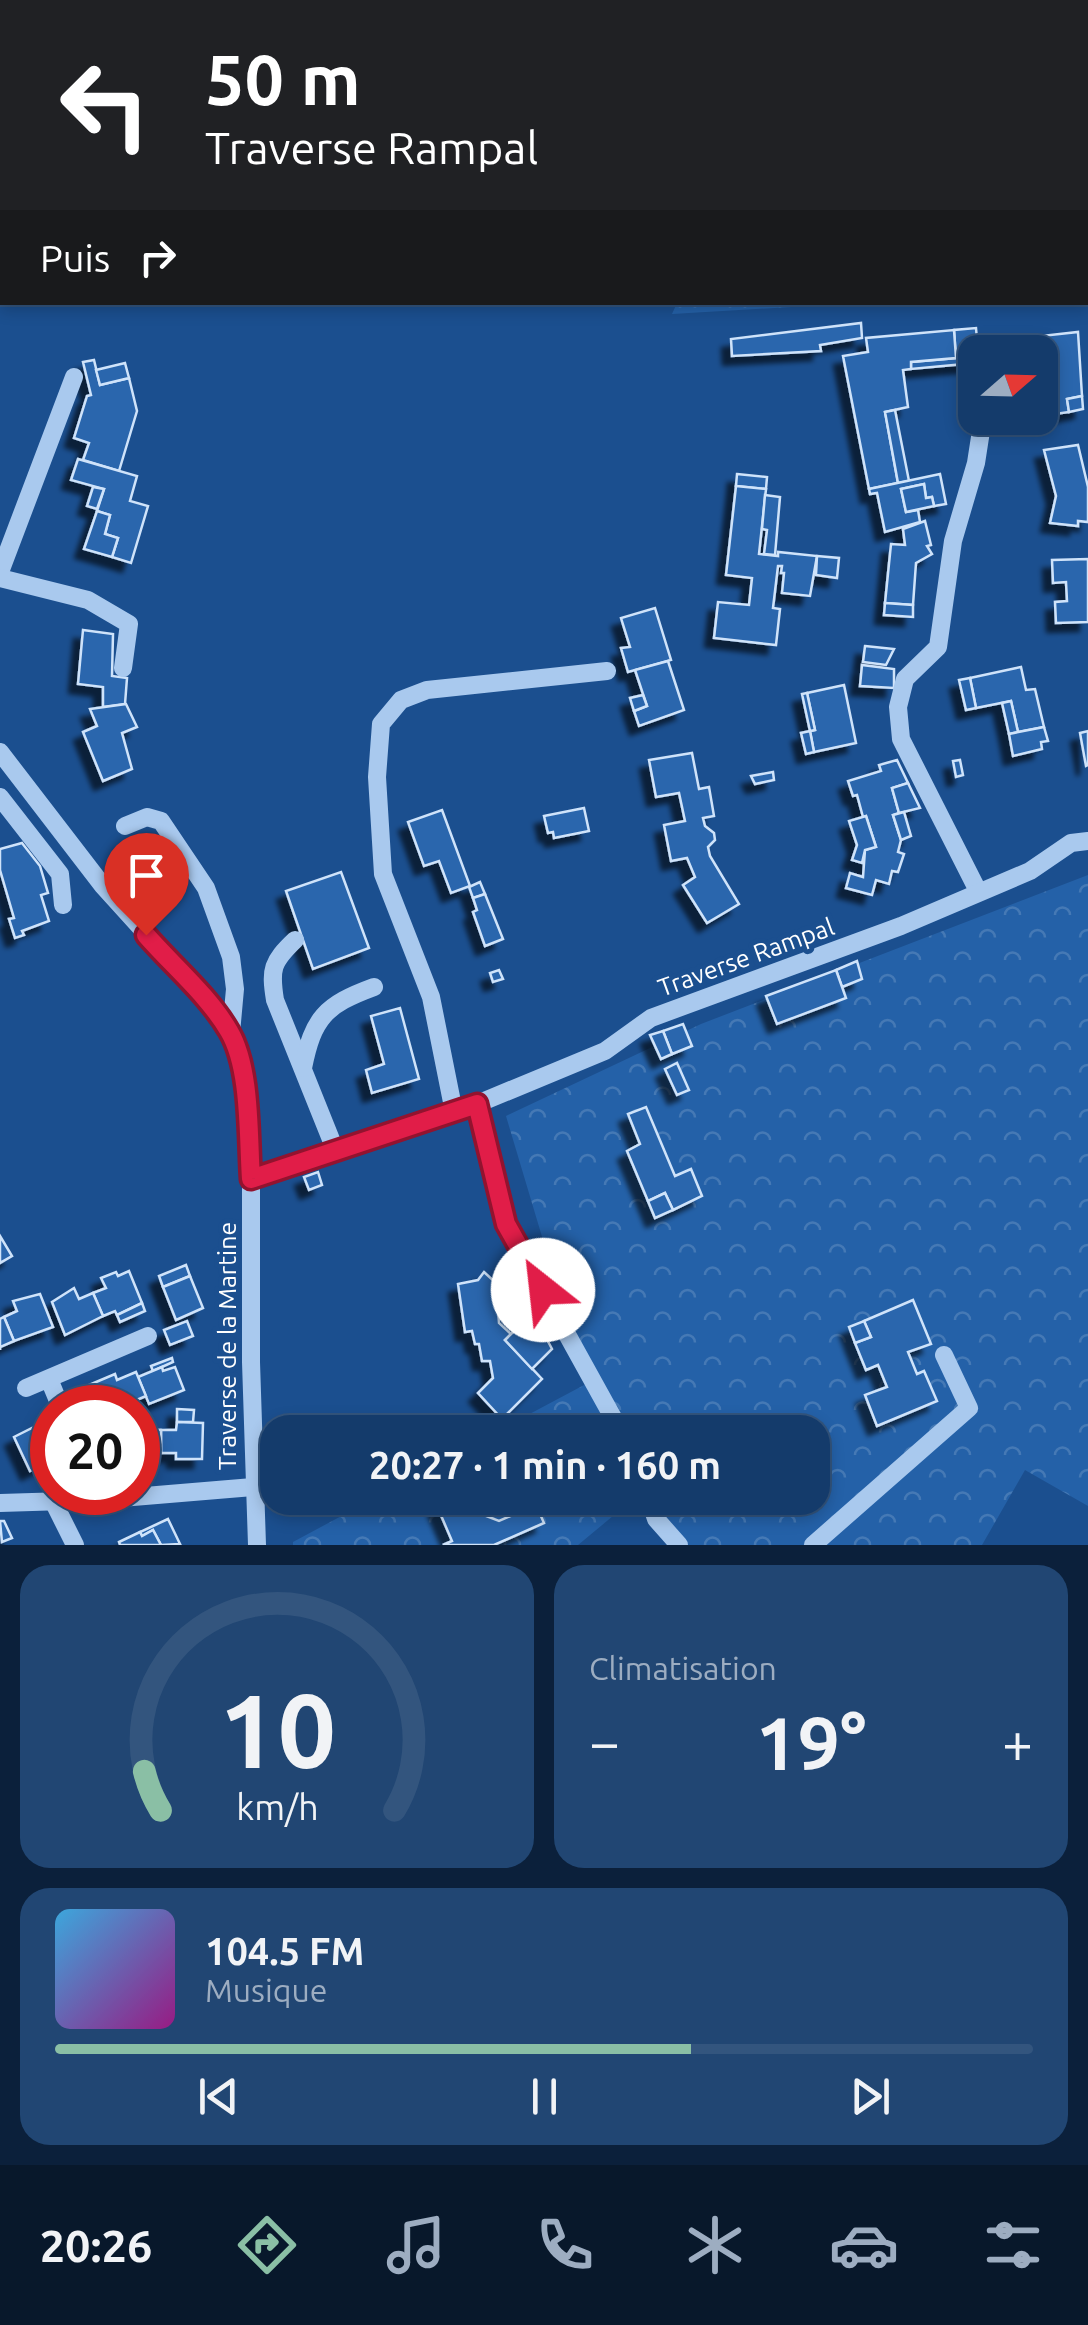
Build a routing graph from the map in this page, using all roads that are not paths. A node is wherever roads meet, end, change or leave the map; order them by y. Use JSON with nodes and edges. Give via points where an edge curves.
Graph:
{"nodes":[{"id":1,"x":74,"y":377,"type":"dead end"},
{"id":2,"x":980,"y":435,"type":"edge"},
{"id":3,"x":0,"y":575,"type":"edge"},
{"id":4,"x":123,"y":668,"type":"dead end"},
{"id":5,"x":607,"y":671,"type":"dead end"},
{"id":6,"x":3,"y":761,"type":"edge"},
{"id":7,"x":0,"y":796,"type":"edge"},
{"id":8,"x":125,"y":826,"type":"dead end"},
{"id":9,"x":1088,"y":840,"type":"edge"},
{"id":10,"x":978,"y":891,"type":"junction"},
{"id":11,"x":63,"y":905,"type":"dead end"},
{"id":12,"x":295,"y":940,"type":"dead end"},
{"id":13,"x":374,"y":987,"type":"dead end"},
{"id":14,"x":230,"y":1033,"type":"junction"},
{"id":15,"x":302,"y":1068,"type":"junction"},
{"id":16,"x":477,"y":1104,"type":"junction"},
{"id":17,"x":454,"y":1112,"type":"junction"},
{"id":18,"x":336,"y":1152,"type":"junction"},
{"id":19,"x":251,"y":1179,"type":"junction"},
{"id":20,"x":148,"y":1336,"type":"dead end"},
{"id":21,"x":944,"y":1356,"type":"dead end"},
{"id":22,"x":49,"y":1378,"type":"junction"},
{"id":23,"x":52,"y":1385,"type":"edge"},
{"id":24,"x":26,"y":1388,"type":"dead end"},
{"id":25,"x":612,"y":1415,"type":"edge"},
{"id":26,"x":253,"y":1486,"type":"junction"},
{"id":27,"x":160,"y":1492,"type":"edge"},
{"id":28,"x":30,"y":1502,"type":"edge"},
{"id":29,"x":0,"y":1503,"type":"edge"},
{"id":30,"x":60,"y":1515,"type":"edge"},
{"id":31,"x":654,"y":1515,"type":"edge"},
{"id":32,"x":74,"y":1545,"type":"edge"},
{"id":33,"x":257,"y":1545,"type":"edge"},
{"id":34,"x":679,"y":1545,"type":"edge"},
{"id":35,"x":814,"y":1545,"type":"edge"}],
"edges":[{"from":1,"to":3,"type":"street"},
{"from":2,"to":10,"type":"street","via":[[953,540],[938,648],[905,679],[898,706],[901,739]]},
{"from":3,"to":4,"type":"street","via":[[88,600],[129,624]]},
{"from":5,"to":17,"type":"street","via":[[427,690],[402,700],[382,724],[377,777],[383,874],[430,997]]},
{"from":6,"to":14,"type":"street","name":"Traverse de la Martine"},
{"from":7,"to":11,"type":"street","via":[[60,874]]},
{"from":8,"to":14,"type":"street","via":[[147,817],[161,822],[206,888],[232,957]]},
{"from":9,"to":10,"type":"street","name":"Traverse Rampal"},
{"from":10,"to":16,"type":"street","name":"Traverse Rampal","via":[[651,1018],[605,1051]]},
{"from":12,"to":15,"type":"street","via":[[271,974]]},
{"from":13,"to":15,"type":"street","via":[[322,1015]]},
{"from":14,"to":19,"type":"street","name":"Traverse de la Martine","via":[[242,1065]]},
{"from":15,"to":18,"type":"street"},
{"from":16,"to":17,"type":"street","name":"Traverse Rampal"},
{"from":16,"to":25,"type":"street","via":[[506,1224]]},
{"from":17,"to":18,"type":"street","name":"Traverse Rampal"},
{"from":18,"to":19,"type":"street","name":"Traverse Rampal"},
{"from":19,"to":26,"type":"street","name":"Traverse de la Martine"},
{"from":20,"to":22,"type":"street"},
{"from":21,"to":35,"type":"street","via":[[969,1408]]},
{"from":22,"to":23,"type":"street"},
{"from":22,"to":24,"type":"street"},
{"from":26,"to":27,"type":"street"},
{"from":26,"to":33,"type":"street","name":"Traverse de la Martine"},
{"from":28,"to":29,"type":"street"},
{"from":30,"to":32,"type":"street"},
{"from":31,"to":34,"type":"street"}]}
